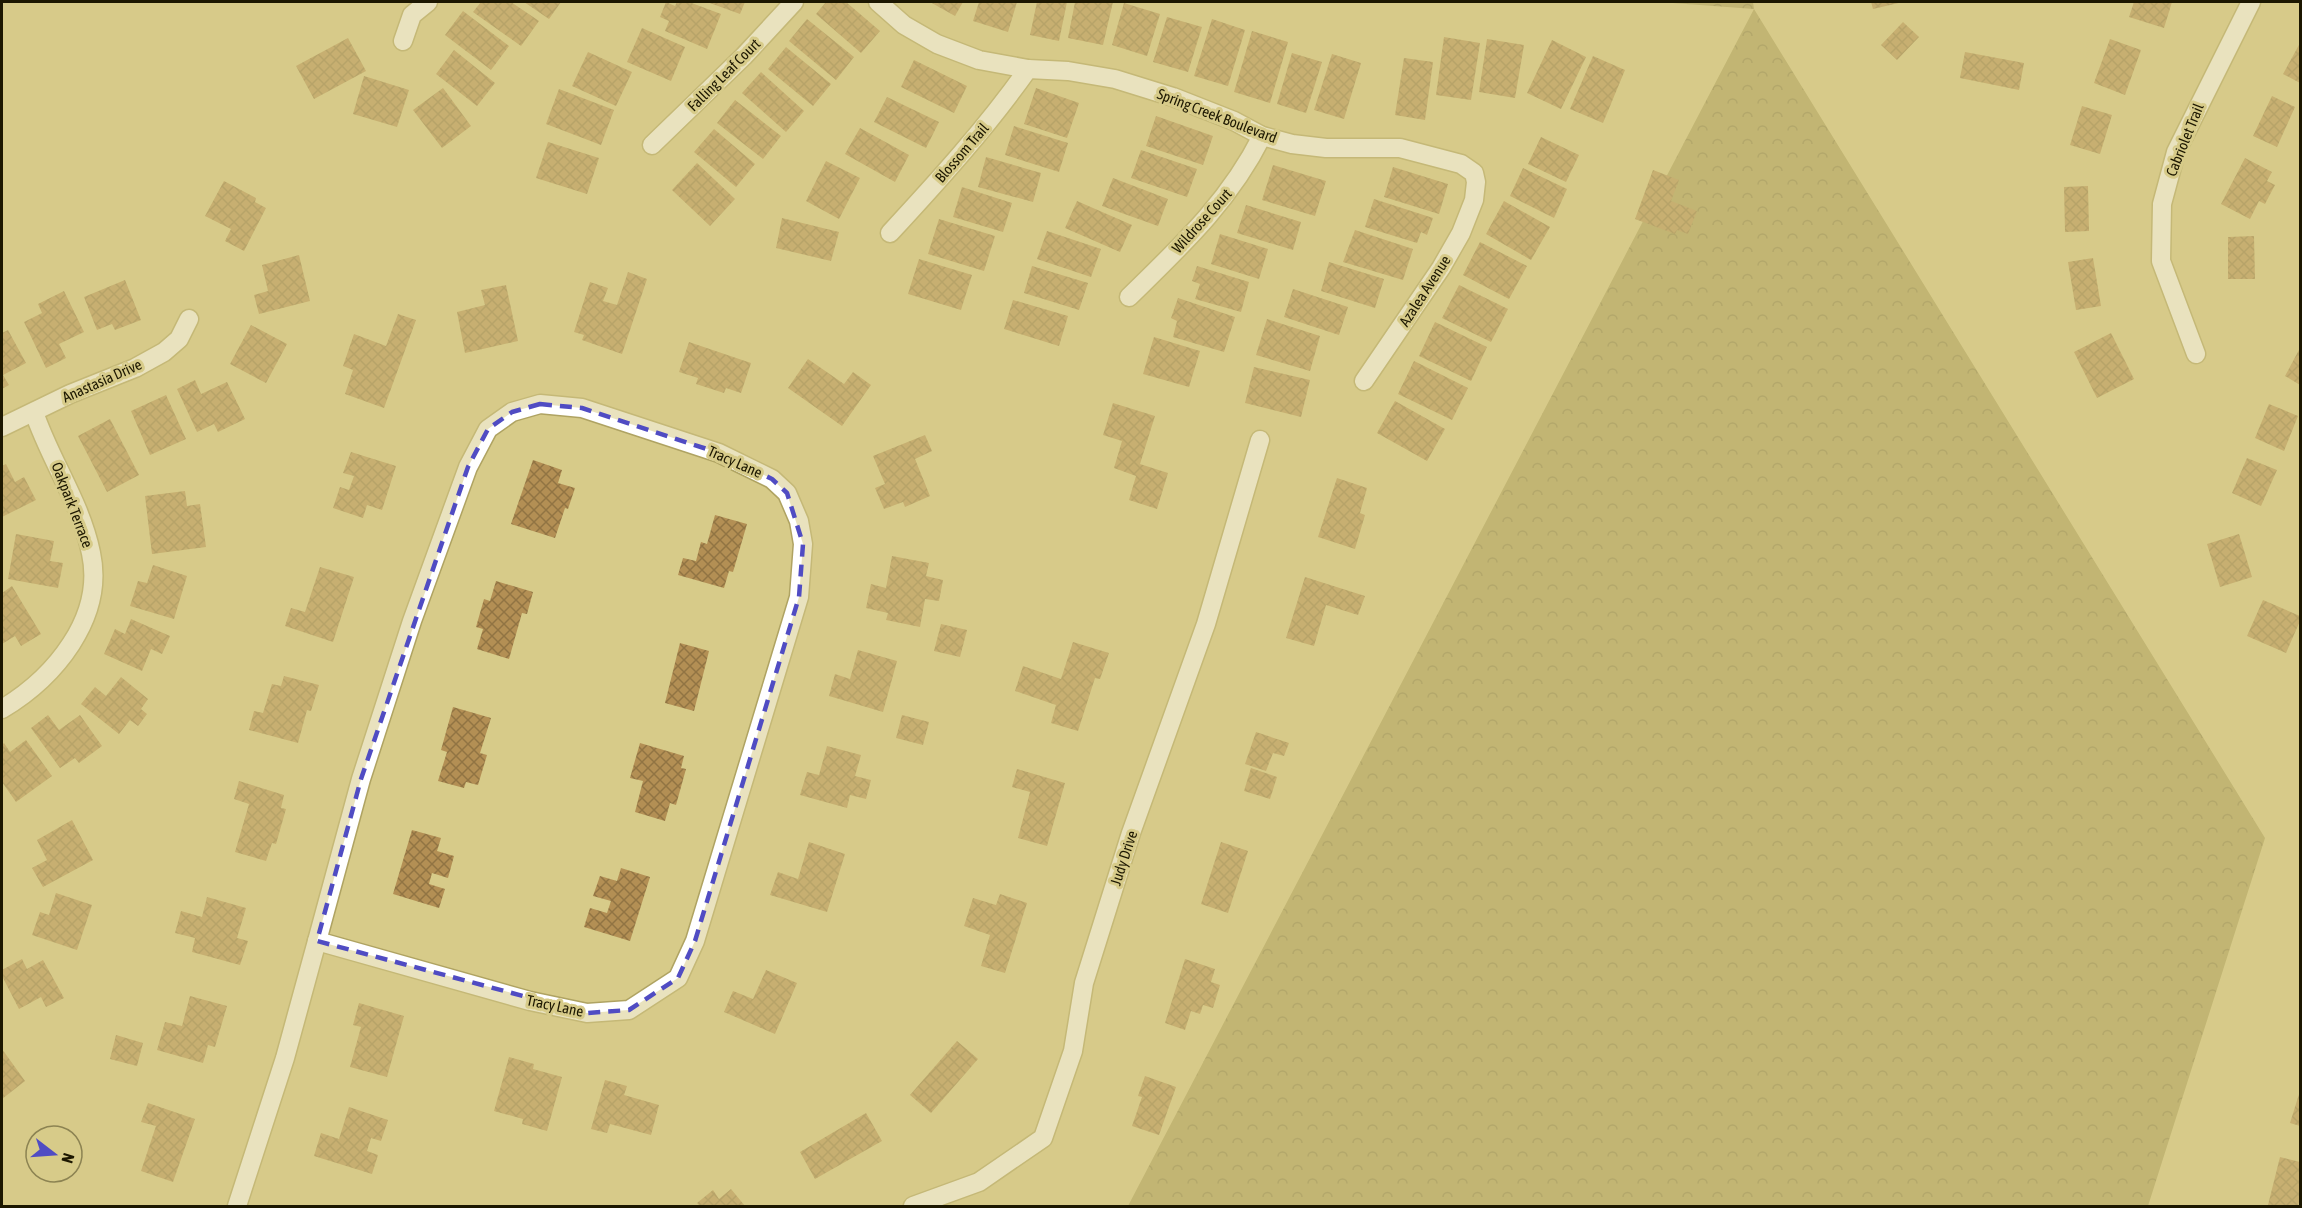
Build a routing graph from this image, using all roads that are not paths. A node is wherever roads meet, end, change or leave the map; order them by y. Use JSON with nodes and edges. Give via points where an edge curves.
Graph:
{"nodes":[{"id":1,"x":428,"y":2,"type":"edge"},
{"id":2,"x":794,"y":2,"type":"edge"},
{"id":3,"x":878,"y":2,"type":"edge"},
{"id":4,"x":2251,"y":2,"type":"edge"},
{"id":5,"x":403,"y":41,"type":"dead end"},
{"id":6,"x":1028,"y":69,"type":"junction"},
{"id":7,"x":1262,"y":136,"type":"junction"},
{"id":8,"x":652,"y":145,"type":"dead end"},
{"id":9,"x":1475,"y":196,"type":"joint"},
{"id":10,"x":890,"y":232,"type":"dead end"},
{"id":11,"x":1129,"y":297,"type":"dead end"},
{"id":12,"x":189,"y":319,"type":"dead end"},
{"id":13,"x":2196,"y":354,"type":"dead end"},
{"id":14,"x":1364,"y":381,"type":"dead end"},
{"id":15,"x":34,"y":412,"type":"junction"},
{"id":16,"x":2,"y":427,"type":"edge"},
{"id":17,"x":1260,"y":440,"type":"dead end"},
{"id":18,"x":2,"y":709,"type":"edge"},
{"id":19,"x":318,"y":941,"type":"junction"},
{"id":20,"x":237,"y":1206,"type":"edge"},
{"id":21,"x":913,"y":1206,"type":"edge"}],
"edges":[{"from":1,"to":5,"type":"street","via":[[412,15]]},
{"from":2,"to":8,"type":"street","name":"Falling Leaf Court"},
{"from":3,"to":6,"type":"street","name":"Spring Creek Boulevard","via":[[904,25],[937,44],[979,60]]},
{"from":4,"to":13,"type":"street","name":"Cabriolet Trail","via":[[2176,152],[2162,204],[2161,261]]},
{"from":6,"to":7,"type":"street","name":"Spring Creek Boulevard","via":[[1115,79],[1173,97]]},
{"from":6,"to":10,"type":"street","name":"Blossom Trail","via":[[948,171]]},
{"from":7,"to":9,"type":"street","name":"Spring Creek Boulevard","via":[[1292,144],[1400,148],[1439,157],[1474,173]]},
{"from":7,"to":11,"type":"street","name":"Wildrose Court","via":[[1230,190],[1186,242]]},
{"from":9,"to":14,"type":"street","name":"Azalea Avenue","via":[[1461,233],[1441,268]]},
{"from":12,"to":15,"type":"street","name":"Anastasia Drive","via":[[179,339],[164,352]]},
{"from":15,"to":16,"type":"street","name":"Anastasia Drive"},
{"from":15,"to":18,"type":"street","name":"Oakpark Terrace","via":[[82,525],[91,552],[94,581],[77,636],[51,672]]},
{"from":17,"to":21,"type":"street","name":"Judy Drive","via":[[1206,624],[1131,833],[1083,984],[1072,1051],[1043,1138],[979,1182]]},
{"from":19,"to":19,"type":"street","name":"Tracy Lane","via":[[361,779],[408,632],[468,467],[488,429],[512,412],[540,404],[582,408],[719,453],[772,479],[787,493],[799,521],[803,544],[799,597],[695,942],[678,978],[629,1010],[586,1013]]},
{"from":19,"to":20,"type":"street","name":"Tracy Lane"}]}
